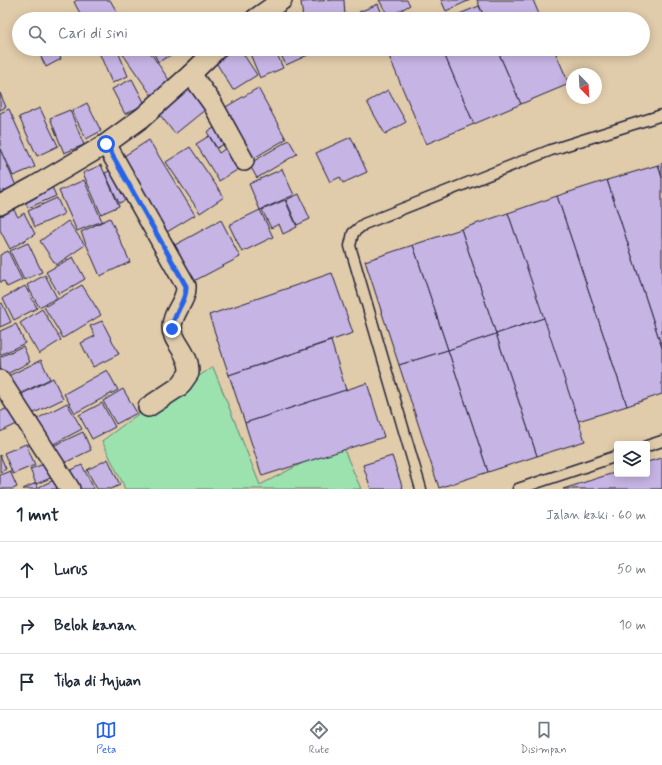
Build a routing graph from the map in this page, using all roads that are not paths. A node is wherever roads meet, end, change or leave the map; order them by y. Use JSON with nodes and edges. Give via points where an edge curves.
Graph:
{"nodes":[{"id":1,"x":282,"y":0,"type":"edge"},
{"id":2,"x":265,"y":12,"type":"edge"},
{"id":3,"x":210,"y":56,"type":"edge"},
{"id":4,"x":191,"y":74,"type":"junction"},
{"id":5,"x":662,"y":115,"type":"edge"},
{"id":6,"x":106,"y":144,"type":"junction"},
{"id":7,"x":244,"y":161,"type":"dead end"},
{"id":8,"x":0,"y":204,"type":"edge"},
{"id":9,"x":0,"y":380,"type":"edge"},
{"id":10,"x":148,"y":407,"type":"dead end"},
{"id":11,"x":662,"y":441,"type":"edge"},
{"id":12,"x":650,"y":445,"type":"edge"},
{"id":13,"x":614,"y":457,"type":"edge"},
{"id":14,"x":70,"y":489,"type":"edge"},
{"id":15,"x":421,"y":489,"type":"edge"},
{"id":16,"x":518,"y":489,"type":"edge"}],
"edges":[{"from":1,"to":2,"type":"street"},
{"from":3,"to":4,"type":"street"},
{"from":4,"to":6,"type":"street","via":[[143,117]]},
{"from":4,"to":7,"type":"street","via":[[212,103]]},
{"from":5,"to":15,"type":"lane","via":[[551,150],[364,224],[353,233],[350,246]]},
{"from":6,"to":8,"type":"street"},
{"from":6,"to":10,"type":"street","via":[[186,286],[186,292],[172,320],[172,329],[173,336],[187,358],[189,374],[180,386]]},
{"from":9,"to":14,"type":"street"},
{"from":11,"to":12,"type":"lane"},
{"from":13,"to":16,"type":"lane"}]}
